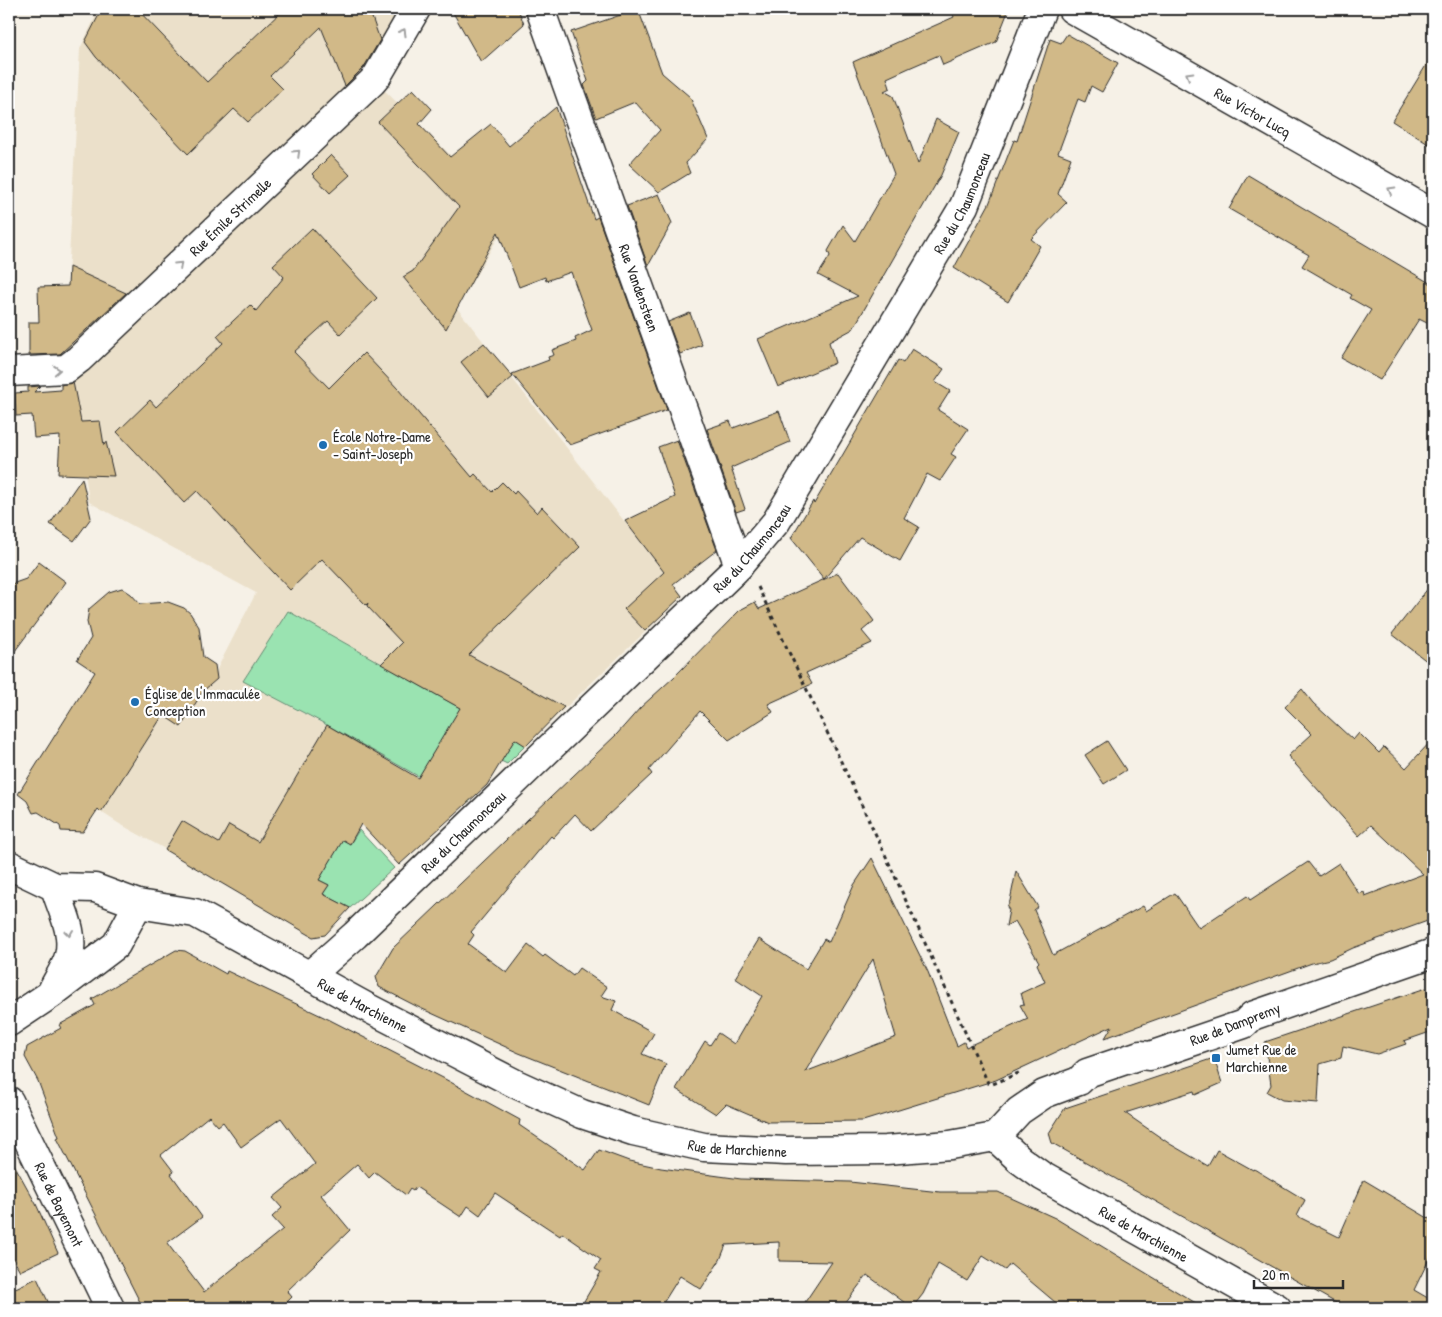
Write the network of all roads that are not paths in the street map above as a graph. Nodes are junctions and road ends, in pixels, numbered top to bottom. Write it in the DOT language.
graph roads {
  1 [pos="416,9"];
  2 [pos="540,9"];
  3 [pos="1042,9"];
  4 [pos="1072,9"];
  5 [pos="1433,214"];
  6 [pos="9,372"];
  7 [pos="739,566"];
  8 [pos="9,865"];
  9 [pos="55,887"];
  10 [pos="138,904"];
  11 [pos="1433,953"];
  12 [pos="309,976"];
  13 [pos="51,994"];
  14 [pos="9,1022"];
  15 [pos="9,1101"];
  16 [pos="995,1137"];
  17 [pos="110,1308"];
  18 [pos="1277,1308"];
  6 -- 1 [label="street, Rue Émile Strimelle, one-way"];
  2 -- 7 [label="street, Rue Vandensteen"];
  3 -- 7 [label="street, Rue du Chaumonceau"];
  5 -- 4 [label="street, Rue Victor Lucq, one-way"];
  7 -- 12 [label="street, Rue du Chaumonceau"];
  8 -- 9 [label="street"];
  9 -- 10 [label="street, Rue de Marchienne"];
  9 -- 13 [label="street, one-way"];
  10 -- 12 [label="street, Rue de Marchienne"];
  10 -- 13 [label="street"];
  11 -- 16 [label="street, Rue de Dampremy"];
  12 -- 16 [label="street, Rue de Marchienne"];
  13 -- 14 [label="street"];
  15 -- 17 [label="street, Rue de Bayemont"];
  16 -- 18 [label="street, Rue de Marchienne"];
}
